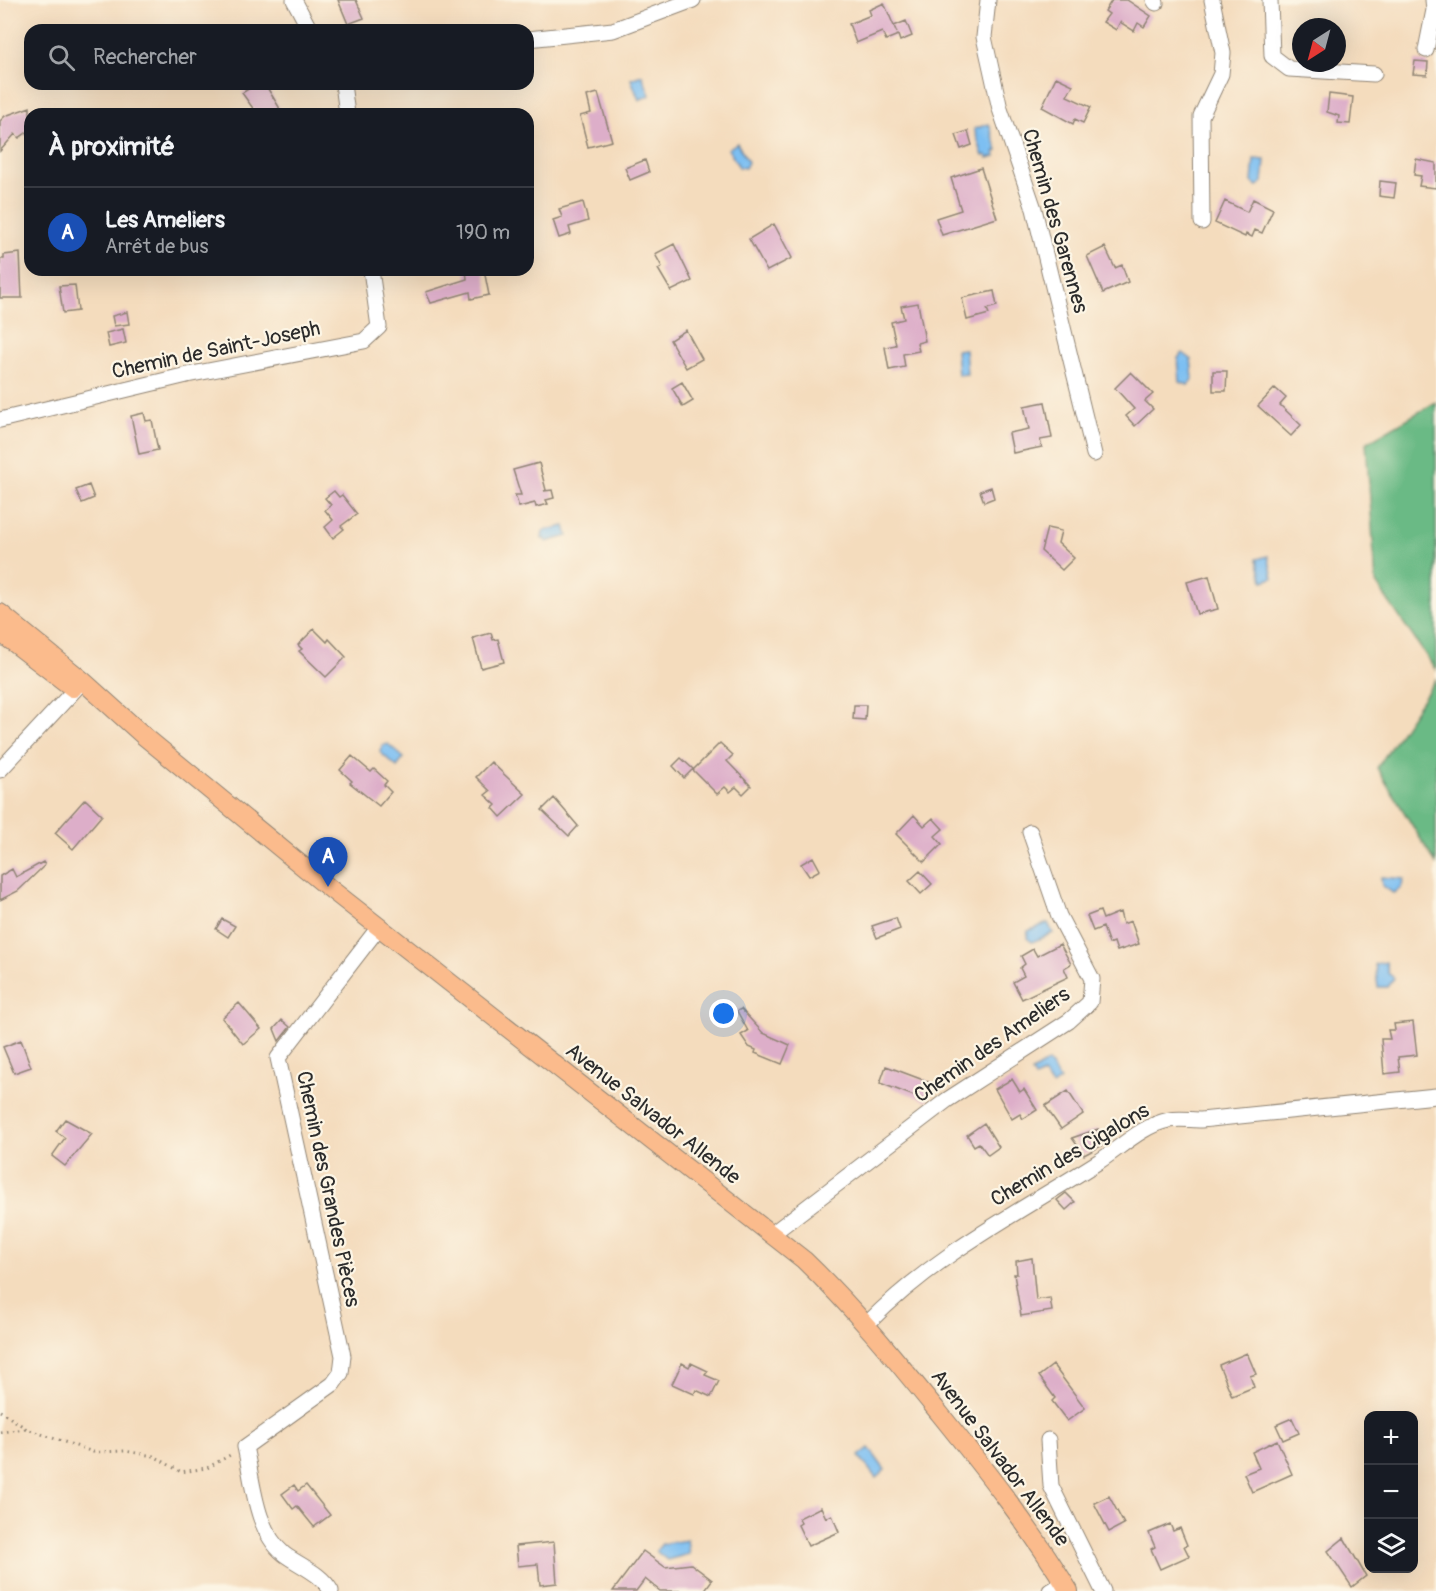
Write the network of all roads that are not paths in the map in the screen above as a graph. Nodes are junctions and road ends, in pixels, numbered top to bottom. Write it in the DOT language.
graph roads {
  1 [pos="294,0"];
  2 [pos="693,0"];
  3 [pos="988,0"];
  4 [pos="1212,0"];
  5 [pos="1270,0"];
  6 [pos="1433,0"];
  7 [pos="307,24"];
  8 [pos="534,38"];
  9 [pos="1426,50"];
  10 [pos="1374,74"];
  11 [pos="344,90"];
  12 [pos="346,108"];
  13 [pos="1202,222"];
  14 [pos="372,276"];
  15 [pos="0,420"];
  16 [pos="1094,454"];
  17 [pos="0,613"];
  18 [pos="0,632"];
  19 [pos="79,685"];
  20 [pos="0,770"];
  21 [pos="1030,832"];
  22 [pos="379,927"];
  23 [pos="1436,1096"];
  24 [pos="772,1234"];
  25 [pos="867,1324"];
  26 [pos="1048,1440"];
  27 [pos="1061,1588"];
  28 [pos="331,1591"];
  29 [pos="1102,1591"];
  1 -- 7 [label="street"];
  2 -- 8 [label="street"];
  3 -- 16 [label="street, Chemin des Garennes"];
  4 -- 13 [label="street"];
  5 -- 10 [label="street"];
  6 -- 9 [label="street"];
  11 -- 12 [label="street"];
  14 -- 15 [label="street, Chemin de Saint-Joseph"];
  17 -- 19 [label="main road, Avenue Salvador Allende"];
  18 -- 19 [label="main road, Avenue Salvador Allende"];
  19 -- 20 [label="street"];
  19 -- 22 [label="main road, Avenue Salvador Allende"];
  21 -- 24 [label="street, Chemin des Ameliers"];
  22 -- 24 [label="main road, Avenue Salvador Allende"];
  22 -- 28 [label="street, Chemin des Grandes Pièces"];
  23 -- 25 [label="street, Chemin des Cigalons"];
  24 -- 25 [label="main road, Avenue Salvador Allende"];
  25 -- 27 [label="main road, Avenue Salvador Allende"];
  26 -- 29 [label="street"];
}
